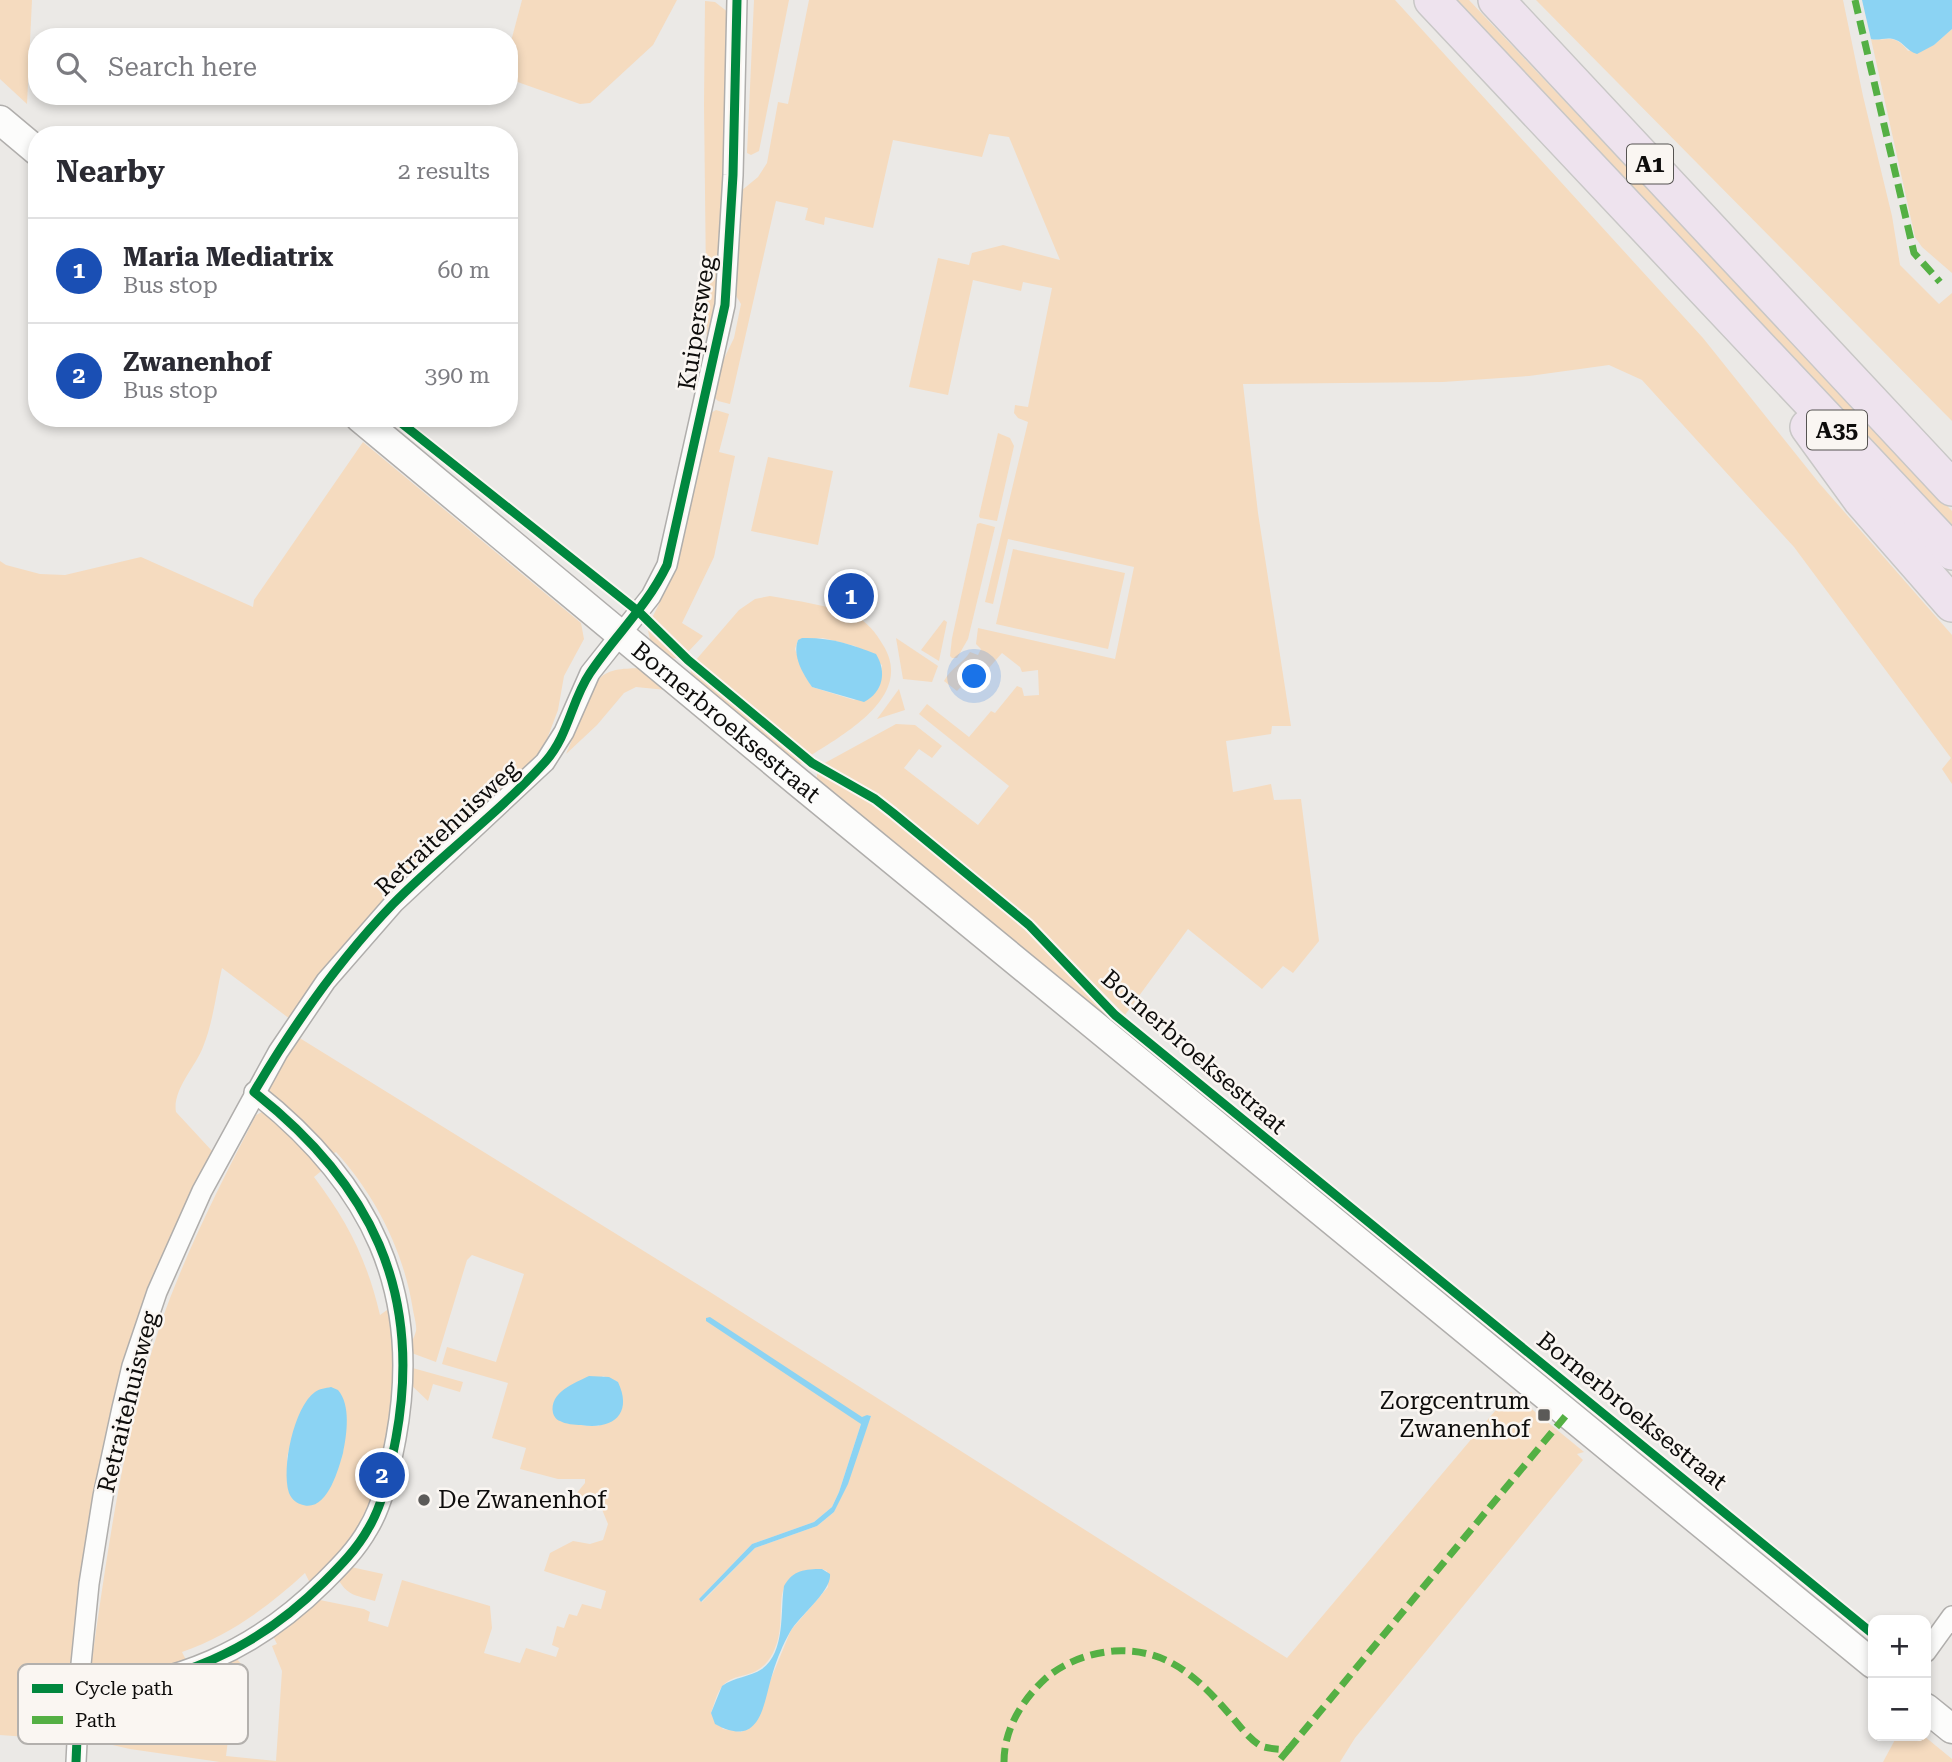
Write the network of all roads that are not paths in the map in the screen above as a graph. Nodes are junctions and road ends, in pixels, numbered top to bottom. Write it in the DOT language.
graph roads {
  1 [pos="737,0"];
  2 [pos="1432,0"];
  3 [pos="1496,0"];
  4 [pos="0,120"];
  5 [pos="28,143"];
  6 [pos="1722,309"];
  7 [pos="1803,327"];
  8 [pos="371,427"];
  9 [pos="1952,453"];
  10 [pos="1952,488"];
  11 [pos="1952,552"];
  12 [pos="1952,604"];
  13 [pos="621,635"];
  14 [pos="254,1092"];
  15 [pos="1952,1616"];
  16 [pos="1931,1645"];
  17 [pos="1868,1660"];
  18 [pos="81,1664"];
  19 [pos="203,1664"];
  20 [pos="1931,1712"];
  21 [pos="1952,1730"];
  22 [pos="77,1744"];
  23 [pos="76,1762"];
  1 -- 13 [label="street, Kuipersweg"];
  2 -- 6 [label="highway, A1"];
  3 -- 7 [label="highway, A1"];
  4 -- 5 [label="main road"];
  6 -- 11 [label="highway, A35"];
  6 -- 12 [label="highway, A1"];
  7 -- 9 [label="highway, A1"];
  7 -- 10 [label="highway, A35"];
  8 -- 13 [label="main road, Bornerbroeksestraat"];
  13 -- 14 [label="street, Retraitehuisweg"];
  13 -- 17 [label="main road, Bornerbroeksestraat"];
  14 -- 18 [label="street, Retraitehuisweg"];
  14 -- 19 [label="street"];
  15 -- 16 [label="street"];
  20 -- 21 [label="main road"];
  22 -- 23 [label="street, Retraitehuisweg"];
}
